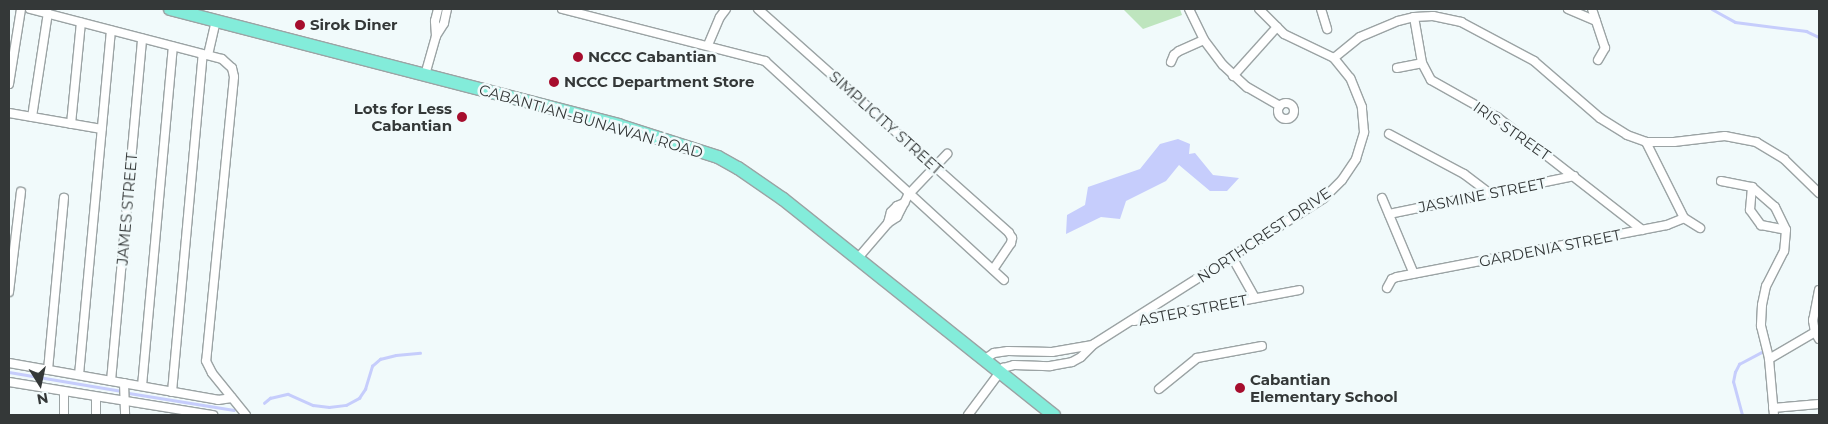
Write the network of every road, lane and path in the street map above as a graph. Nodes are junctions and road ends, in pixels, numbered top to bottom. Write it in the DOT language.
graph roads {
  1 [pos="21,9"];
  2 [pos="30,9"];
  3 [pos="170,9"];
  4 [pos="438,9"];
  5 [pos="447,9"];
  6 [pos="565,9"];
  7 [pos="726,9"];
  8 [pos="758,9"];
  9 [pos="1190,9"];
  10 [pos="1259,9"];
  11 [pos="1321,9"];
  12 [pos="1568,9"];
  13 [pos="1592,9"];
  14 [pos="48,14"];
  15 [pos="1414,17"];
  16 [pos="216,20"];
  17 [pos="1596,21"];
  18 [pos="80,22"];
  19 [pos="1277,27"];
  20 [pos="1327,29"];
  21 [pos="111,30"];
  22 [pos="436,36"];
  23 [pos="142,38"];
  24 [pos="1204,40"];
  25 [pos="708,45"];
  26 [pos="173,46"];
  27 [pos="206,54"];
  28 [pos="1334,58"];
  29 [pos="1598,60"];
  30 [pos="1171,62"];
  31 [pos="1422,63"];
  32 [pos="1397,68"];
  33 [pos="425,75"];
  34 [pos="1233,76"];
  35 [pos="9,84"];
  36 [pos="1280,106"];
  37 [pos="9,114"];
  38 [pos="32,118"];
  39 [pos="71,124"];
  40 [pos="102,130"];
  41 [pos="1389,134"];
  42 [pos="1646,142"];
  43 [pos="947,154"];
  44 [pos="935,167"];
  45 [pos="1574,176"];
  46 [pos="1720,181"];
  47 [pos="1752,187"];
  48 [pos="21,192"];
  49 [pos="1489,193"];
  50 [pos="1819,193"];
  51 [pos="908,195"];
  52 [pos="64,198"];
  53 [pos="1382,198"];
  54 [pos="1389,214"];
  55 [pos="1684,218"];
  56 [pos="1700,228"];
  57 [pos="1642,230"];
  58 [pos="1786,230"];
  59 [pos="1232,257"];
  60 [pos="858,258"];
  61 [pos="993,270"];
  62 [pos="1414,274"];
  63 [pos="1004,280"];
  64 [pos="1387,288"];
  65 [pos="1299,290"];
  66 [pos="1819,290"];
  67 [pos="9,292"];
  68 [pos="1255,298"];
  69 [pos="1130,322"];
  70 [pos="1817,336"];
  71 [pos="1094,344"];
  72 [pos="1262,346"];
  73 [pos="1033,351"];
  74 [pos="984,359"];
  75 [pos="1769,359"];
  76 [pos="9,363"];
  77 [pos="1032,366"];
  78 [pos="48,370"];
  79 [pos="999,371"];
  80 [pos="78,375"];
  81 [pos="111,381"];
  82 [pos="9,382"];
  83 [pos="124,383"];
  84 [pos="142,386"];
  85 [pos="1159,388"];
  86 [pos="64,392"];
  87 [pos="172,392"];
  88 [pos="96,397"];
  89 [pos="232,398"];
  90 [pos="124,401"];
  91 [pos="1819,404"];
  92 [pos="157,406"];
  93 [pos="1774,411"];
  94 [pos="188,413"];
  95 [pos="64,415"];
  96 [pos="96,415"];
  97 [pos="124,415"];
  98 [pos="158,415"];
  99 [pos="214,415"];
  100 [pos="246,415"];
  101 [pos="968,415"];
  102 [pos="1054,415"];
  1 -- 35 [label="street"];
  2 -- 14 [label="street"];
  3 -- 16 [label="main road, CABANTIAN-BUNAWAN ROAD"];
  4 -- 22 [label="street"];
  5 -- 22 [label="street"];
  6 -- 25 [label="street"];
  7 -- 25 [label="street"];
  8 -- 44 [label="street, SIMPLICITY STREET"];
  9 -- 24 [label="street"];
  10 -- 19 [label="street, NORTHCREST DRIVE"];
  11 -- 20 [label="street"];
  12 -- 17 [label="street"];
  13 -- 17 [label="street"];
  14 -- 18 [label="street"];
  14 -- 38 [label="street"];
  15 -- 28 [label="street"];
  15 -- 31 [label="street, IRIS STREET"];
  15 -- 42 [label="street"];
  16 -- 27 [label="street"];
  16 -- 33 [label="main road, CABANTIAN-BUNAWAN ROAD"];
  17 -- 29 [label="street"];
  18 -- 21 [label="street"];
  18 -- 39 [label="street"];
  19 -- 28 [label="street, NORTHCREST DRIVE"];
  19 -- 34 [label="street"];
  21 -- 23 [label="street"];
  21 -- 40 [label="street"];
  22 -- 33 [label="street"];
  23 -- 26 [label="street"];
  23 -- 81 [label="street, JAMES STREET"];
  24 -- 30 [label="street"];
  24 -- 34 [label="street"];
  25 -- 51 [label="street"];
  26 -- 27 [label="street"];
  26 -- 84 [label="street"];
  27 -- 87 [label="street"];
  27 -- 89 [label="street"];
  28 -- 59 [label="street, NORTHCREST DRIVE"];
  31 -- 32 [label="street"];
  31 -- 45 [label="street, IRIS STREET"];
  33 -- 60 [label="main road, CABANTIAN-BUNAWAN ROAD"];
  34 -- 36 [label="street"];
  37 -- 38 [label="street"];
  38 -- 39 [label="street"];
  39 -- 40 [label="street"];
  40 -- 80 [label="street"];
  41 -- 49 [label="street"];
  42 -- 50 [label="street"];
  42 -- 55 [label="street"];
  43 -- 44 [label="street"];
  44 -- 51 [label="street"];
  44 -- 61 [label="street, SIMPLICITY STREET"];
  45 -- 49 [label="street, JASMINE STREET"];
  45 -- 57 [label="street, IRIS STREET"];
  46 -- 47 [label="street"];
  47 -- 58 [label="street"];
  47 -- 58 [label="street"];
  48 -- 67 [label="street"];
  49 -- 54 [label="street, JASMINE STREET"];
  51 -- 60 [label="street"];
  51 -- 61 [label="street"];
  52 -- 78 [label="street"];
  53 -- 54 [label="street"];
  54 -- 62 [label="street"];
  55 -- 56 [label="street"];
  55 -- 57 [label="street, GARDENIA STREET"];
  57 -- 62 [label="street, GARDENIA STREET"];
  58 -- 75 [label="street"];
  59 -- 68 [label="street, ASTER STREET"];
  59 -- 69 [label="street, NORTHCREST DRIVE"];
  60 -- 74 [label="main road, CABANTIAN-BUNAWAN ROAD"];
  61 -- 63 [label="street"];
  62 -- 64 [label="street, GARDENIA STREET"];
  65 -- 68 [label="street, ASTER STREET"];
  66 -- 70 [label="street"];
  68 -- 69 [label="street, ASTER STREET"];
  69 -- 71 [label="street, NORTHCREST DRIVE"];
  70 -- 75 [label="street"];
  71 -- 73 [label="street, NORTHCREST DRIVE"];
  71 -- 77 [label="street, NORTHCREST DRIVE"];
  72 -- 85 [label="street"];
  73 -- 74 [label="street, NORTHCREST DRIVE"];
  73 -- 77 [label="street"];
  74 -- 79 [label="main road, CABANTIAN-BUNAWAN ROAD"];
  75 -- 93 [label="street"];
  76 -- 78 [label="street"];
  77 -- 79 [label="street, NORTHCREST DRIVE"];
  78 -- 80 [label="street"];
  79 -- 101 [label="street"];
  79 -- 102 [label="main road, CABANTIAN-BUNAWAN ROAD"];
  80 -- 81 [label="street"];
  81 -- 83 [label="street"];
  82 -- 86 [label="street"];
  83 -- 84 [label="street"];
  83 -- 90 [label="street"];
  84 -- 87 [label="street"];
  86 -- 88 [label="street"];
  86 -- 95 [label="street"];
  87 -- 89 [label="street"];
  88 -- 90 [label="street"];
  88 -- 96 [label="street"];
  89 -- 100 [label="street"];
  90 -- 92 [label="street"];
  90 -- 97 [label="street"];
  91 -- 93 [label="street"];
  92 -- 94 [label="street"];
  92 -- 98 [label="street"];
  94 -- 99 [label="street"];
}
